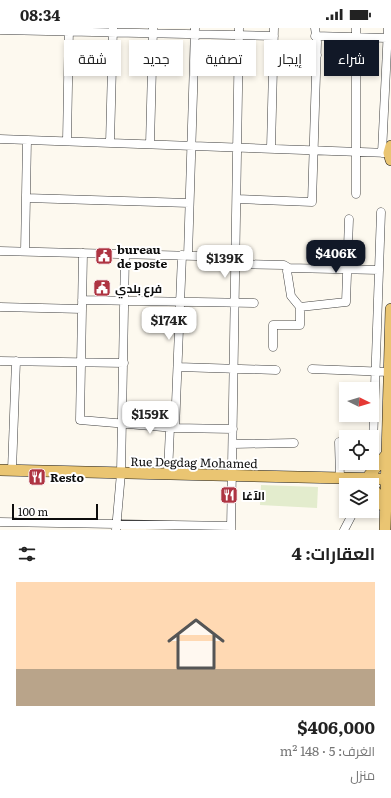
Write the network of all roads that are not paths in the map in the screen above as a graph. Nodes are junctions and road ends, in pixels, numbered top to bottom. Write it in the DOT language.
graph roads {
  1 [pos="356,28"];
  2 [pos="388,28"];
  3 [pos="42,29"];
  4 [pos="0,30"];
  5 [pos="69,30"];
  6 [pos="113,30"];
  7 [pos="152,30"];
  8 [pos="195,31"];
  9 [pos="239,31"];
  10 [pos="274,32"];
  11 [pos="315,32"];
  12 [pos="356,38"];
  13 [pos="387,38"];
  14 [pos="317,55"];
  15 [pos="273,76"];
  16 [pos="0,139"];
  17 [pos="27,140"];
  18 [pos="67,141"];
  19 [pos="110,143"];
  20 [pos="150,144"];
  21 [pos="190,145"];
  22 [pos="237,146"];
  23 [pos="271,148"];
  24 [pos="313,150"];
  25 [pos="354,151"];
  26 [pos="388,153"];
  27 [pos="356,194"];
  28 [pos="26,198"];
  29 [pos="237,199"];
  30 [pos="189,203"];
  31 [pos="381,212"];
  32 [pos="349,219"];
  33 [pos="0,251"];
  34 [pos="25,251"];
  35 [pos="83,253"];
  36 [pos="125,254"];
  37 [pos="185,256"];
  38 [pos="236,260"];
  39 [pos="289,268"];
  40 [pos="346,269"];
  41 [pos="379,270"];
  42 [pos="82,300"];
  43 [pos="124,301"];
  44 [pos="180,302"];
  45 [pos="235,303"];
  46 [pos="254,303"];
  47 [pos="300,306"];
  48 [pos="0,308"];
  49 [pos="82,309"];
  50 [pos="391,309"];
  51 [pos="273,347"];
  52 [pos="0,361"];
  53 [pos="16,361"];
  54 [pos="81,362"];
  55 [pos="124,364"];
  56 [pos="178,367"];
  57 [pos="234,369"];
  58 [pos="312,369"];
  59 [pos="276,370"];
  60 [pos="376,372"];
  61 [pos="389,372"];
  62 [pos="122,423"];
  63 [pos="173,427"];
  64 [pos="233,429"];
  65 [pos="338,442"];
  66 [pos="294,443"];
  67 [pos="233,444"];
  68 [pos="387,454"];
  69 [pos="0,470"];
  70 [pos="12,470"];
  71 [pos="121,473"];
  72 [pos="168,474"];
  73 [pos="232,476"];
  74 [pos="340,478"];
  75 [pos="369,478"];
  76 [pos="371,478"];
  77 [pos="387,479"];
  78 [pos="379,480"];
  79 [pos="379,497"];
  80 [pos="388,511"];
  81 [pos="350,518"];
  82 [pos="0,522"];
  83 [pos="116,527"];
  84 [pos="231,528"];
  85 [pos="344,530"];
  86 [pos="385,530"];
  1 -- 12 [label="street"];
  2 -- 13 [label="street"];
  3 -- 4 [label="street"];
  3 -- 5 [label="street"];
  5 -- 6 [label="street"];
  5 -- 18 [label="street"];
  6 -- 7 [label="street"];
  6 -- 19 [label="street"];
  7 -- 8 [label="street"];
  7 -- 20 [label="street"];
  8 -- 9 [label="street"];
  8 -- 21 [label="street"];
  9 -- 10 [label="street"];
  9 -- 22 [label="street"];
  11 -- 12 [label="street"];
  11 -- 14 [label="street"];
  12 -- 13 [label="street"];
  12 -- 25 [label="street"];
  13 -- 26 [label="street"];
  14 -- 24 [label="street"];
  15 -- 23 [label="street"];
  16 -- 17 [label="street"];
  17 -- 18 [label="street"];
  17 -- 28 [label="street"];
  18 -- 19 [label="street"];
  19 -- 20 [label="street"];
  20 -- 21 [label="street"];
  21 -- 22 [label="street"];
  21 -- 30 [label="street"];
  22 -- 23 [label="street"];
  22 -- 29 [label="street"];
  23 -- 24 [label="street"];
  24 -- 25 [label="street"];
  24 -- 29 [label="street"];
  25 -- 26 [label="street"];
  25 -- 27 [label="street"];
  28 -- 30 [label="street"];
  28 -- 34 [label="street"];
  29 -- 38 [label="street"];
  30 -- 37 [label="street"];
  31 -- 41 [label="street"];
  32 -- 40 [label="street"];
  33 -- 34 [label="street"];
  34 -- 35 [label="street"];
  35 -- 36 [label="street"];
  35 -- 42 [label="street"];
  36 -- 37 [label="street"];
  36 -- 43 [label="street"];
  37 -- 38 [label="street"];
  37 -- 44 [label="street"];
  38 -- 39 [label="street"];
  38 -- 45 [label="street"];
  39 -- 40 [label="street"];
  39 -- 47 [label="street"];
  40 -- 41 [label="street"];
  40 -- 47 [label="street"];
  41 -- 60 [label="street"];
  42 -- 43 [label="street"];
  42 -- 49 [label="street"];
  43 -- 44 [label="street"];
  43 -- 55 [label="street"];
  44 -- 45 [label="street"];
  44 -- 56 [label="street"];
  45 -- 46 [label="street"];
  45 -- 57 [label="street"];
  47 -- 51 [label="street"];
  48 -- 49 [label="street"];
  49 -- 54 [label="street"];
  50 -- 61 [label="main road"];
  52 -- 53 [label="street"];
  53 -- 54 [label="street"];
  53 -- 70 [label="street"];
  54 -- 55 [label="street"];
  54 -- 62 [label="street"];
  55 -- 62 [label="street"];
  56 -- 57 [label="street"];
  56 -- 63 [label="street"];
  57 -- 59 [label="street"];
  57 -- 64 [label="street"];
  58 -- 60 [label="street"];
  60 -- 61 [label="street"];
  60 -- 75 [label="street"];
  61 -- 68 [label="main road"];
  62 -- 63 [label="street"];
  62 -- 71 [label="street"];
  63 -- 64 [label="street"];
  63 -- 72 [label="street"];
  64 -- 67 [label="street"];
  65 -- 74 [label="street"];
  66 -- 67 [label="street"];
  67 -- 73 [label="street"];
  68 -- 76 [label="main road"];
  68 -- 77 [label="main road"];
  69 -- 70 [label="main road, Rue Degdag Mohamed"];
  70 -- 71 [label="main road, Rue Degdag Mohamed"];
  71 -- 72 [label="main road, Rue Degdag Mohamed"];
  71 -- 83 [label="street"];
  72 -- 73 [label="main road, Rue Degdag Mohamed"];
  73 -- 74 [label="main road, Rue Degdag Mohamed"];
  73 -- 84 [label="street"];
  77 -- 78 [label="main road, Rue Degdag Mohamed"];
  77 -- 80 [label="main road"];
  79 -- 80 [label="main road"];
  80 -- 86 [label="main road"];
  81 -- 85 [label="street"];
  82 -- 83 [label="street"];
  83 -- 84 [label="street"];
}
